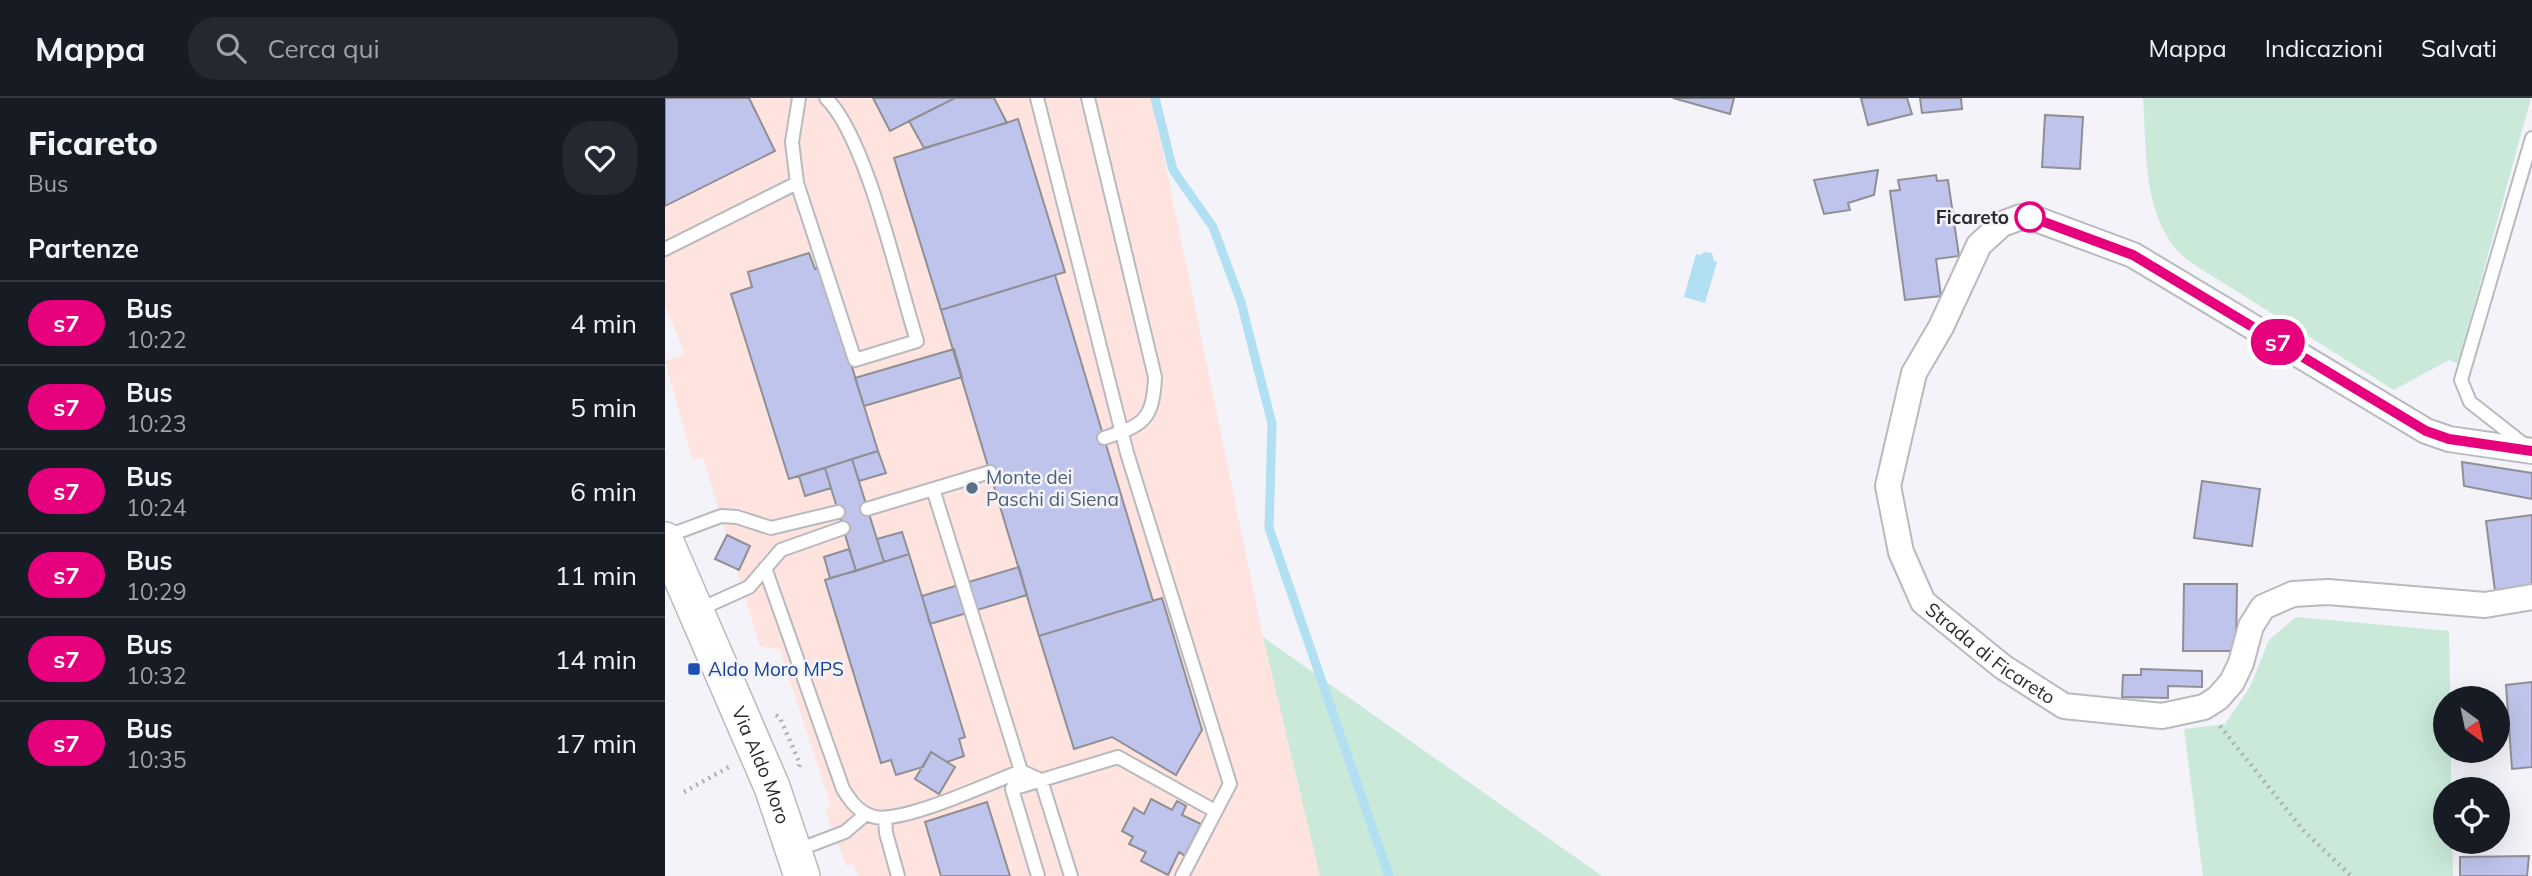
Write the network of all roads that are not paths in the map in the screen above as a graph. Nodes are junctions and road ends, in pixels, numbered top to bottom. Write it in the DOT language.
graph roads {
  1 [pos="799,98"];
  2 [pos="826,98"];
  3 [pos="1037,98"];
  4 [pos="1088,98"];
  5 [pos="2532,138"];
  6 [pos="797,183"];
  7 [pos="665,249"];
  8 [pos="1122,432"];
  9 [pos="1104,438"];
  10 [pos="2532,451"];
  11 [pos="990,472"];
  12 [pos="933,489"];
  13 [pos="867,509"];
  14 [pos="838,512"];
  15 [pos="843,528"];
  16 [pos="665,539"];
  17 [pos="765,568"];
  18 [pos="2532,597"];
  19 [pos="697,610"];
  20 [pos="1021,771"];
  21 [pos="1041,780"];
  22 [pos="1012,789"];
  23 [pos="1215,811"];
  24 [pos="866,814"];
  25 [pos="885,818"];
  26 [pos="798,864"];
  27 [pos="898,876"];
  28 [pos="1038,876"];
  29 [pos="1071,876"];
  30 [pos="1182,876"];
  1 -- 6 [label="lane"];
  2 -- 6 [label="lane"];
  3 -- 8 [label="lane"];
  4 -- 8 [label="lane"];
  5 -- 10 [label="lane"];
  6 -- 7 [label="lane"];
  8 -- 9 [label="lane"];
  8 -- 23 [label="lane"];
  10 -- 18 [label="street, Strada di Ficareto"];
  11 -- 12 [label="lane"];
  12 -- 13 [label="lane"];
  12 -- 20 [label="lane"];
  14 -- 16 [label="lane"];
  15 -- 17 [label="lane"];
  16 -- 19 [label="street, Via Aldo Moro"];
  17 -- 19 [label="lane"];
  17 -- 24 [label="lane"];
  19 -- 26 [label="street, Via Aldo Moro"];
  20 -- 21 [label="lane"];
  20 -- 22 [label="lane"];
  20 -- 25 [label="lane"];
  21 -- 22 [label="lane"];
  21 -- 23 [label="lane"];
  21 -- 29 [label="lane"];
  22 -- 28 [label="lane"];
  23 -- 30 [label="lane"];
  24 -- 25 [label="lane"];
  24 -- 26 [label="lane"];
  25 -- 27 [label="lane"];
}
